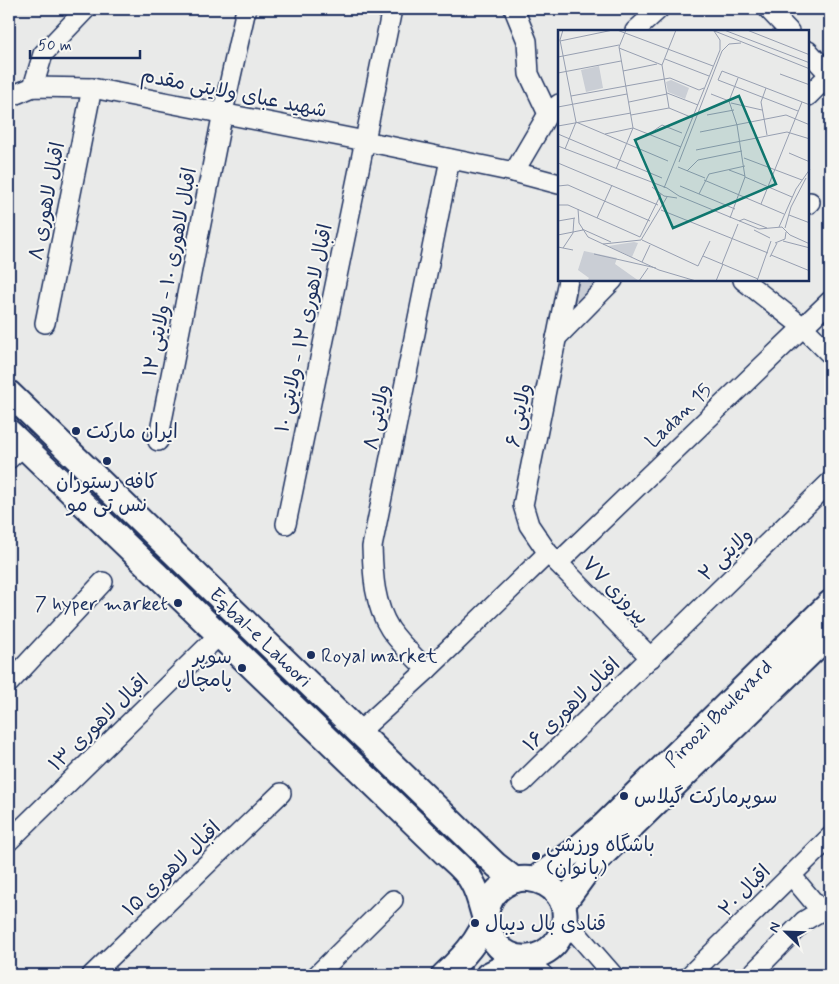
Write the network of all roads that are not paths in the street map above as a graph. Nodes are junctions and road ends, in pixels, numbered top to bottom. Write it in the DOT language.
graph roads {
  1 [pos="86,9"];
  2 [pos="246,9"];
  3 [pos="392,9"];
  4 [pos="514,9"];
  5 [pos="658,9"];
  6 [pos="768,9"];
  7 [pos="636,30"];
  8 [pos="788,30"];
  9 [pos="809,52"];
  10 [pos="830,74"];
  11 [pos="33,87"];
  12 [pos="92,88"];
  13 [pos="9,95"];
  14 [pos="809,95"];
  15 [pos="554,109"];
  16 [pos="223,112"];
  17 [pos="365,141"];
  18 [pos="450,159"];
  19 [pos="514,172"];
  20 [pos="558,184"];
  21 [pos="568,281"];
  22 [pos="612,281"];
  23 [pos="744,281"];
  24 [pos="830,301"];
  25 [pos="45,323"];
  26 [pos="803,327"];
  27 [pos="556,338"];
  28 [pos="830,354"];
  29 [pos="9,393"];
  30 [pos="158,440"];
  31 [pos="13,446"];
  32 [pos="830,482"];
  33 [pos="286,524"];
  34 [pos="158,539"];
  35 [pos="553,558"];
  36 [pos="139,559"];
  37 [pos="104,582"];
  38 [pos="830,603"];
  39 [pos="219,634"];
  40 [pos="830,634"];
  41 [pos="651,658"];
  42 [pos="427,670"];
  43 [pos="9,683"];
  44 [pos="359,732"];
  45 [pos="522,783"];
  46 [pos="281,793"];
  47 [pos="830,837"];
  48 [pos="9,841"];
  49 [pos="791,875"];
  50 [pos="525,879"];
  51 [pos="394,900"];
  52 [pos="564,912"];
  53 [pos="486,920"];
  54 [pos="522,958"];
  55 [pos="92,975"];
  56 [pos="317,975"];
  57 [pos="444,975"];
  58 [pos="488,975"];
  59 [pos="543,975"];
  60 [pos="613,975"];
  61 [pos="690,975"];
  62 [pos="751,975"];
  1 -- 11 [label="street"];
  2 -- 16 [label="street, اقبال لاهوری ۱۰ - ولایتی ۱۲"];
  3 -- 17 [label="street, اقبال لاهوری ۱۲ - ولایتی ۱۰"];
  4 -- 15 [label="street"];
  5 -- 7 [label="street"];
  6 -- 8 [label="street"];
  9 -- 10 [label="street"];
  10 -- 14 [label="street"];
  11 -- 12 [label="street, شهید عبای ولایتی مقدم"];
  11 -- 13 [label="street, شهید عبای ولایتی مقدم"];
  12 -- 16 [label="street, شهید عبای ولایتی مقدم"];
  12 -- 25 [label="street, اقبال لاهوری ۸"];
  15 -- 19 [label="street"];
  16 -- 17 [label="street, شهید عبای ولایتی مقدم"];
  16 -- 30 [label="street, اقبال لاهوری ۱۰ - ولایتی ۱۲"];
  17 -- 18 [label="street, شهید عبای ولایتی مقدم"];
  17 -- 33 [label="street, اقبال لاهوری ۱۲ - ولایتی ۱۰"];
  18 -- 19 [label="street, شهید عبای ولایتی مقدم"];
  18 -- 42 [label="street, ولایتی ۸"];
  19 -- 20 [label="street, شهید عبای ولایتی مقدم"];
  21 -- 27 [label="street, ولایتی ۶"];
  22 -- 27 [label="street"];
  23 -- 26 [label="street"];
  24 -- 26 [label="street, Ladan 15"];
  26 -- 28 [label="street"];
  26 -- 35 [label="street, Ladan 15"];
  27 -- 35 [label="street, ولایتی ۶"];
  29 -- 34 [label="main road, Eqbal-e Lahoori"];
  31 -- 36 [label="main road, Eqbal-e Lahoori"];
  32 -- 41 [label="street, ولایتی ۲"];
  34 -- 36 [label="main road"];
  34 -- 44 [label="main road, Eqbal-e Lahoori"];
  35 -- 41 [label="street, پیروزی ۷۷"];
  35 -- 42 [label="street, Ladan 15"];
  36 -- 39 [label="main road, Eqbal-e Lahoori"];
  37 -- 43 [label="street"];
  38 -- 50 [label="main road, Piroozi Boulevard"];
  39 -- 48 [label="street, اقبال لاهوری ۱۳"];
  39 -- 53 [label="main road, Eqbal-e Lahoori"];
  40 -- 52 [label="main road, Piroozi Boulevard"];
  41 -- 45 [label="street, اقبال لاهوری ۱۶"];
  42 -- 44 [label="street, Ladan 15"];
  44 -- 50 [label="main road, Eqbal-e Lahoori"];
  46 -- 55 [label="street, اقبال لاهوری ۱۵"];
  47 -- 49 [label="street, اقبال ۲۰"];
  49 -- 61 [label="street, اقبال ۲۰"];
  49 -- 62 [label="street"];
  50 -- 52 [label="main road"];
  50 -- 53 [label="main road"];
  51 -- 56 [label="street"];
  52 -- 54 [label="main road"];
  52 -- 60 [label="street"];
  53 -- 54 [label="main road"];
  53 -- 57 [label="main road"];
  54 -- 58 [label="main road"];
  54 -- 59 [label="street"];
}
